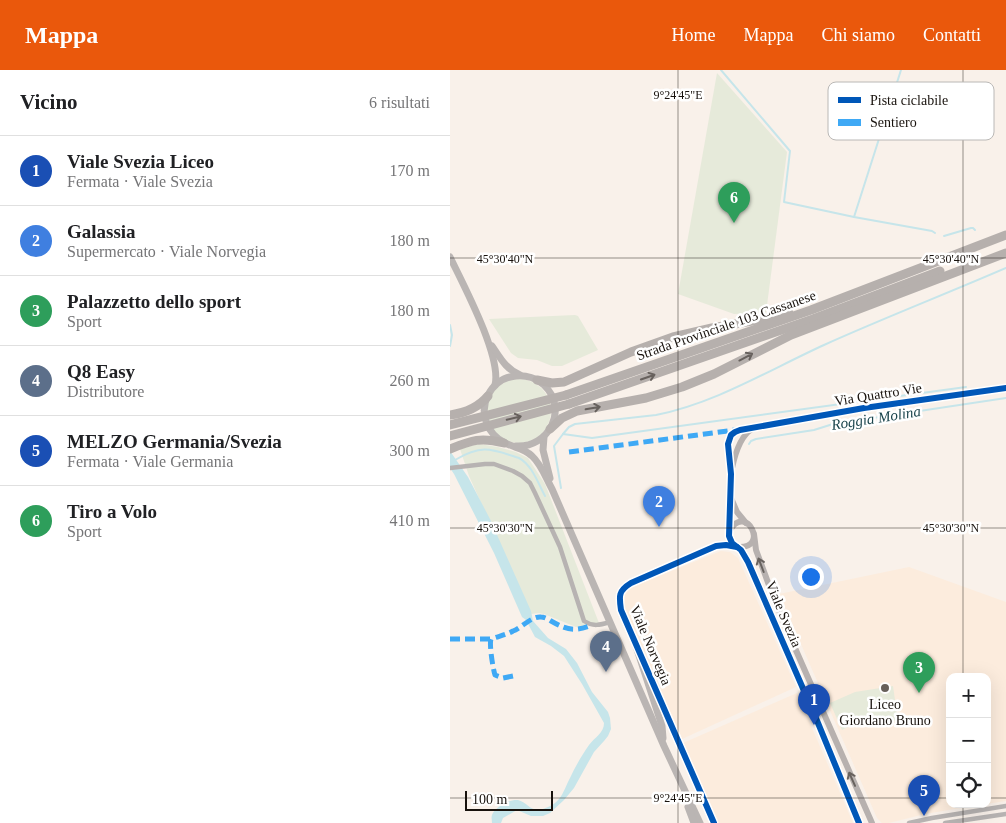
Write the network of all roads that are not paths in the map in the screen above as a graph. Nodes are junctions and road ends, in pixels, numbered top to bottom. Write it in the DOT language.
graph roads {
  1 [pos="1006,235"];
  2 [pos="1006,247"];
  3 [pos="1006,253"];
  4 [pos="450,257"];
  5 [pos="931,264"];
  6 [pos="488,339"];
  7 [pos="522,376"];
  8 [pos="538,380"];
  9 [pos="495,386"];
  10 [pos="1006,388"];
  11 [pos="488,396"];
  12 [pos="567,400"];
  13 [pos="450,415"];
  14 [pos="450,425"];
  15 [pos="754,428"];
  16 [pos="550,429"];
  17 [pos="450,436"];
  18 [pos="544,437"];
  19 [pos="504,443"];
  20 [pos="516,446"];
  21 [pos="452,448"];
  22 [pos="450,468"];
  23 [pos="731,474"];
  24 [pos="552,488"];
  25 [pos="730,494"];
  26 [pos="748,525"];
  27 [pos="729,534"];
  28 [pos="754,534"];
  29 [pos="737,547"];
  30 [pos="610,622"];
  31 [pos="633,637"];
  32 [pos="664,746"];
  33 [pos="1006,806"];
  34 [pos="1006,814"];
  35 [pos="694,823"];
  36 [pos="700,823"];
  37 [pos="714,823"];
  38 [pos="859,823"];
  39 [pos="872,823"];
  40 [pos="908,823"];
  41 [pos="945,823"];
  1 -- 5 [label="highway, Strada Provinciale 103 Cassanese"];
  12 -- 2 [label="highway, Strada Provinciale 103 Cassanese, one-way"];
  16 -- 3 [label="highway, one-way"];
  4 -- 6 [label="main road"];
  5 -- 8 [label="highway"];
  5 -- 12 [label="highway, Strada Provinciale 103 Cassanese"];
  6 -- 7 [label="main road"];
  6 -- 9 [label="main road"];
  7 -- 8 [label="main road"];
  7 -- 9 [label="main road"];
  8 -- 16 [label="main road"];
  9 -- 11 [label="main road"];
  10 -- 15 [label="street, Via Quattro Vie"];
  11 -- 13 [label="highway"];
  11 -- 19 [label="main road"];
  12 -- 14 [label="highway, Strada Provinciale 103 Cassanese, bridge"];
  17 -- 12 [label="highway, Strada Provinciale 103 Cassanese, one-way, bridge"];
  15 -- 23 [label="street, Viale Svezia"];
  15 -- 23 [label="street, Viale Svezia"];
  16 -- 18 [label="main road"];
  18 -- 20 [label="main road"];
  18 -- 24 [label="main road"];
  19 -- 20 [label="main road"];
  19 -- 21 [label="highway"];
  20 -- 24 [label="main road"];
  22 -- 30 [label="street"];
  23 -- 25 [label="street, Viale Svezia"];
  24 -- 30 [label="main road"];
  25 -- 26 [label="street, Viale Svezia"];
  25 -- 27 [label="street, Viale Svezia"];
  26 -- 27 [label="street"];
  26 -- 28 [label="street, Viale Svezia"];
  27 -- 29 [label="street, Viale Svezia"];
  28 -- 29 [label="street"];
  39 -- 28 [label="street, Viale Svezia, one-way"];
  29 -- 31 [label="street, Viale Norvegia"];
  29 -- 38 [label="street, Viale Svezia"];
  30 -- 32 [label="main road"];
  31 -- 32 [label="main road"];
  31 -- 37 [label="street, Viale Norvegia"];
  32 -- 35 [label="main road"];
  32 -- 36 [label="main road"];
  33 -- 40 [label="street"];
  34 -- 41 [label="street"];
}
